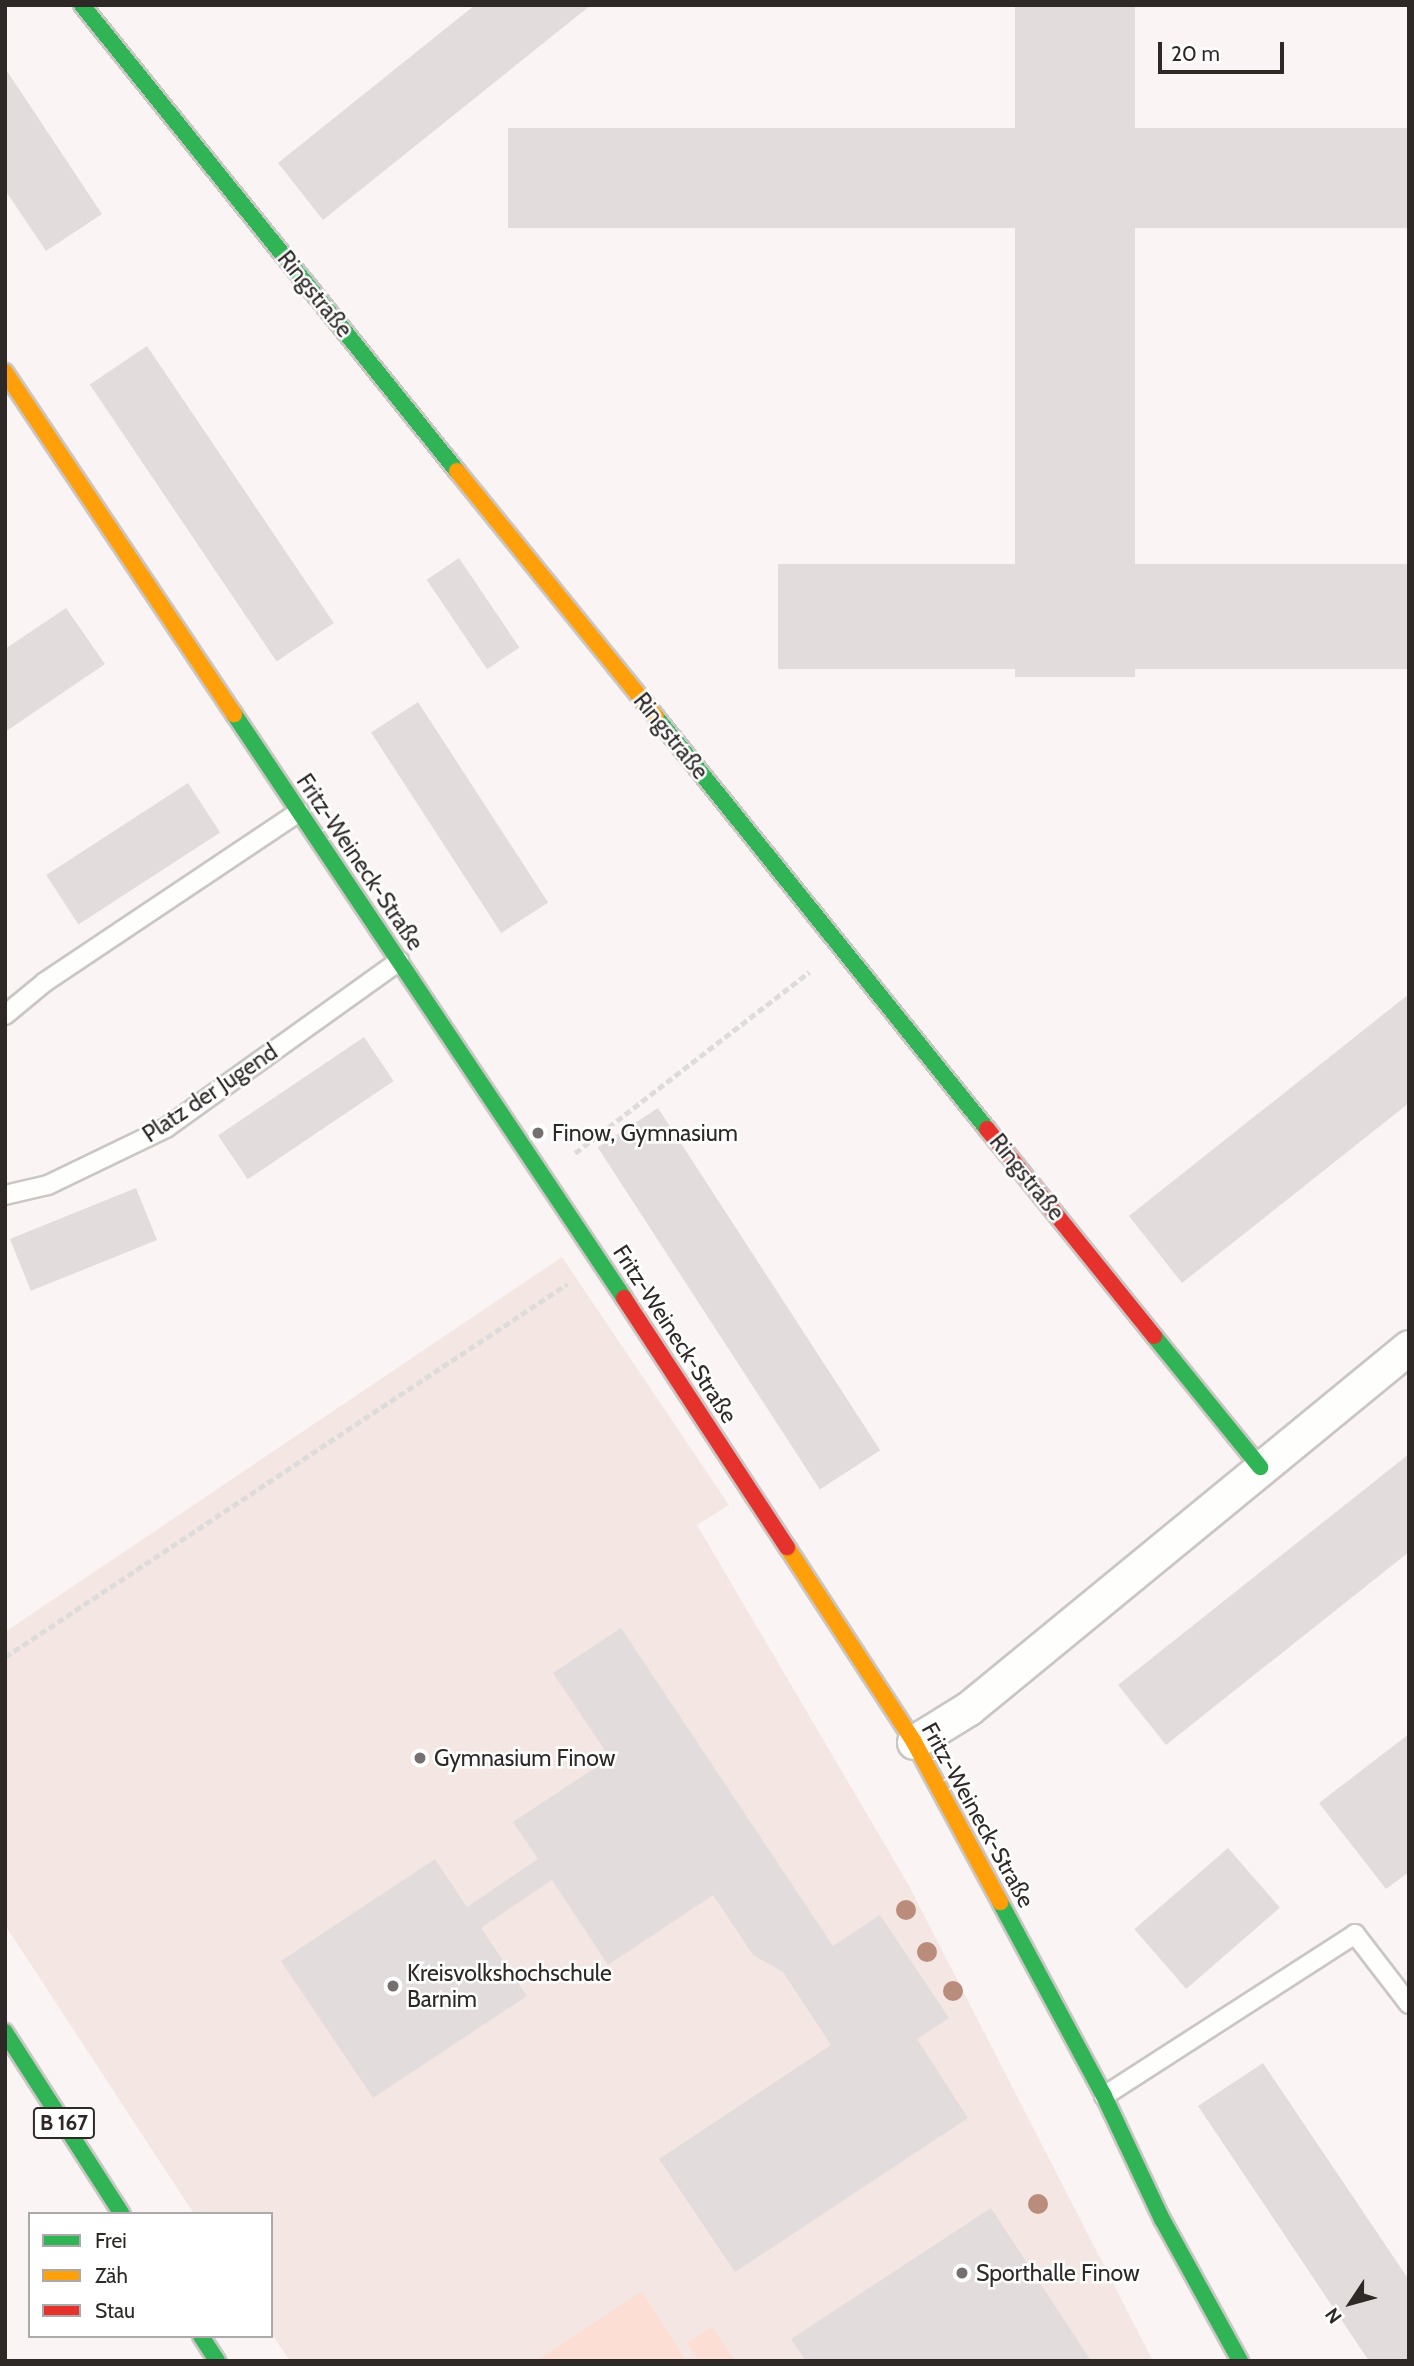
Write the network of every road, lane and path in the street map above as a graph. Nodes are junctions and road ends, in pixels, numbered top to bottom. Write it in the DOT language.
graph roads {
  1 [pos="82,5"];
  2 [pos="5,372"];
  3 [pos="299,812"];
  4 [pos="399,961"];
  5 [pos="820,964"];
  6 [pos="5,1015"];
  7 [pos="574,1154"];
  8 [pos="5,1195"];
  9 [pos="600,1262"];
  10 [pos="1409,1347"];
  11 [pos="1259,1466"];
  12 [pos="5,1657"];
  13 [pos="914,1742"];
  14 [pos="1409,2004"];
  15 [pos="5,2032"];
  16 [pos="1104,2096"];
  17 [pos="121,2212"];
  18 [pos="202,2338"];
  19 [pos="217,2361"];
  20 [pos="1240,2361"];
  1 -- 11 [label="street, Ringstraße"];
  2 -- 3 [label="street, Fritz-Weineck-Straße"];
  3 -- 4 [label="street, Fritz-Weineck-Straße"];
  3 -- 6 [label="lane"];
  4 -- 8 [label="lane, Platz der Jugend"];
  4 -- 9 [label="street, Fritz-Weineck-Straße"];
  5 -- 7 [label="path"];
  9 -- 12 [label="path"];
  9 -- 13 [label="street, Fritz-Weineck-Straße"];
  10 -- 11 [label="street"];
  11 -- 13 [label="street"];
  13 -- 16 [label="street, Fritz-Weineck-Straße"];
  14 -- 16 [label="lane"];
  15 -- 17 [label="street, B 167"];
  16 -- 20 [label="street, Fritz-Weineck-Straße"];
  18 -- 19 [label="street"];
}
